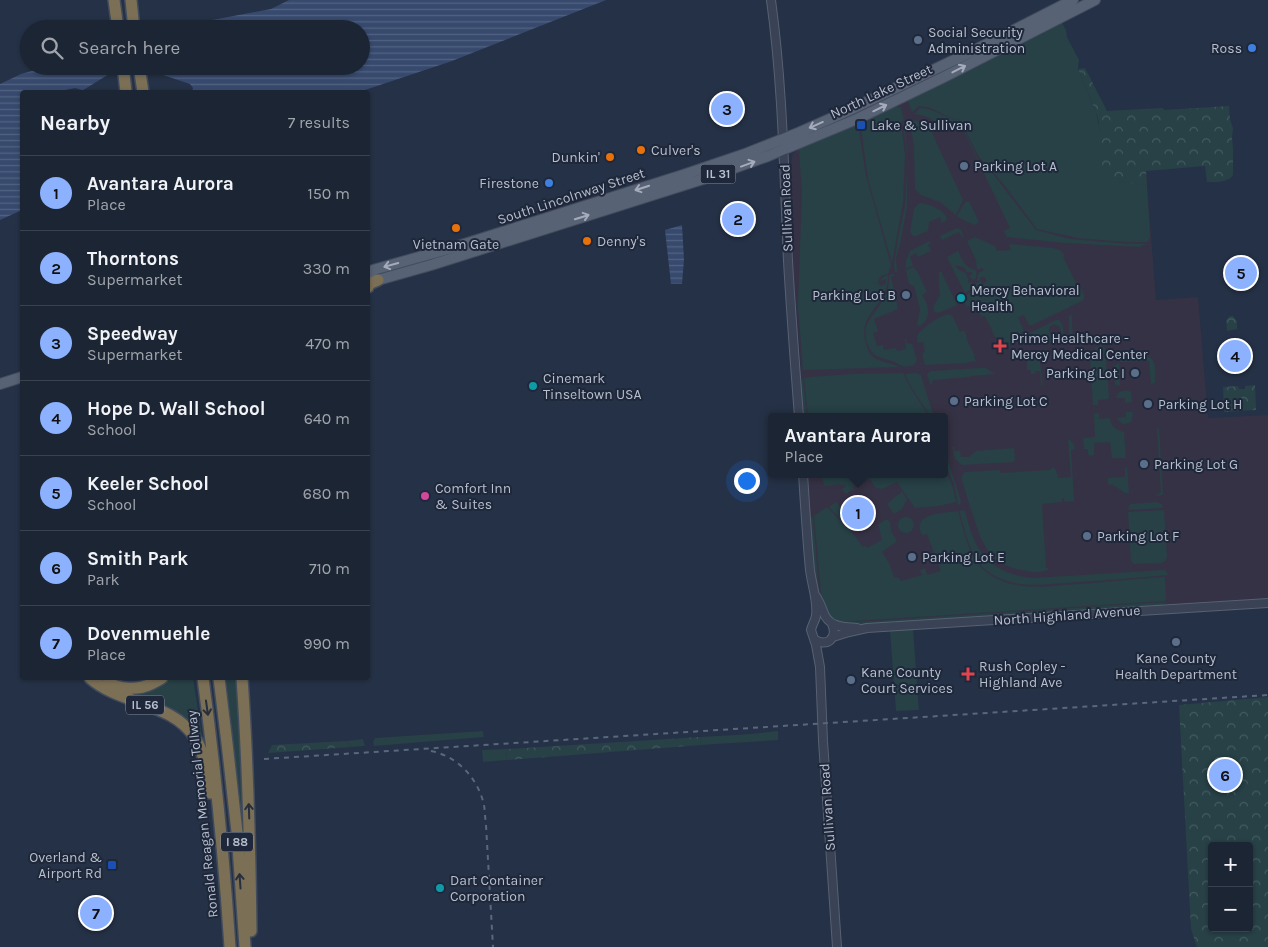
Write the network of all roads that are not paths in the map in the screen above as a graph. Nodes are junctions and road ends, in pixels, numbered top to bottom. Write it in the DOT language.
graph roads {
  1 [pos="114,0"];
  2 [pos="131,0"];
  3 [pos="771,0"];
  4 [pos="1073,0"];
  5 [pos="1095,0"];
  6 [pos="117,20"];
  7 [pos="133,20"];
  8 [pos="124,75"];
  9 [pos="140,75"];
  10 [pos="126,90"];
  11 [pos="143,90"];
  12 [pos="783,139"];
  13 [pos="784,150"];
  14 [pos="371,277"];
  15 [pos="20,378"];
  16 [pos="0,384"];
  17 [pos="799,413"];
  18 [pos="803,478"];
  19 [pos="816,596"];
  20 [pos="1268,602"];
  21 [pos="815,622"];
  22 [pos="830,622"];
  23 [pos="867,628"];
  24 [pos="814,639"];
  25 [pos="830,639"];
  26 [pos="820,666"];
  27 [pos="93,680"];
  28 [pos="104,680"];
  29 [pos="159,680"];
  30 [pos="203,680"];
  31 [pos="218,680"];
  32 [pos="242,680"];
  33 [pos="222,845"];
  34 [pos="230,947"];
  35 [pos="245,947"];
  36 [pos="251,947"];
  37 [pos="838,947"];
  1 -- 6 [label="highway"];
  2 -- 7 [label="highway"];
  3 -- 12 [label="street, Sullivan Road"];
  4 -- 12 [label="main road, North Lake Street, one-way"];
  13 -- 5 [label="main road, North Lake Street / IL 31, one-way"];
  8 -- 10 [label="highway"];
  9 -- 11 [label="highway"];
  12 -- 13 [label="street, Sullivan Road"];
  12 -- 14 [label="main road, South Lincolnway Street, one-way"];
  14 -- 13 [label="main road, South Lincolnway Street / IL 31, one-way"];
  13 -- 17 [label="street, Sullivan Road"];
  15 -- 16 [label="main road"];
  18 -- 19 [label="street, Sullivan Road"];
  19 -- 21 [label="street, Sullivan Road"];
  19 -- 22 [label="street, Sullivan Road"];
  20 -- 23 [label="street, North Highland Avenue"];
  21 -- 22 [label="street"];
  21 -- 24 [label="street, Sullivan Road"];
  22 -- 23 [label="street, North Highland Avenue"];
  22 -- 25 [label="street, Sullivan Road"];
  23 -- 25 [label="street, North Highland Avenue"];
  24 -- 25 [label="street"];
  24 -- 26 [label="street, Sullivan Road"];
  25 -- 26 [label="street, Sullivan Road"];
  26 -- 37 [label="street, Sullivan Road"];
  27 -- 33 [label="highway, IL 56"];
  28 -- 29 [label="highway"];
  30 -- 33 [label="highway, Ronald Reagan Memorial Tollway / I 88, one-way"];
  35 -- 31 [label="highway, I 88, one-way"];
  36 -- 32 [label="highway, one-way"];
  33 -- 34 [label="highway, Ronald Reagan Memorial Tollway / I 88"];
}
